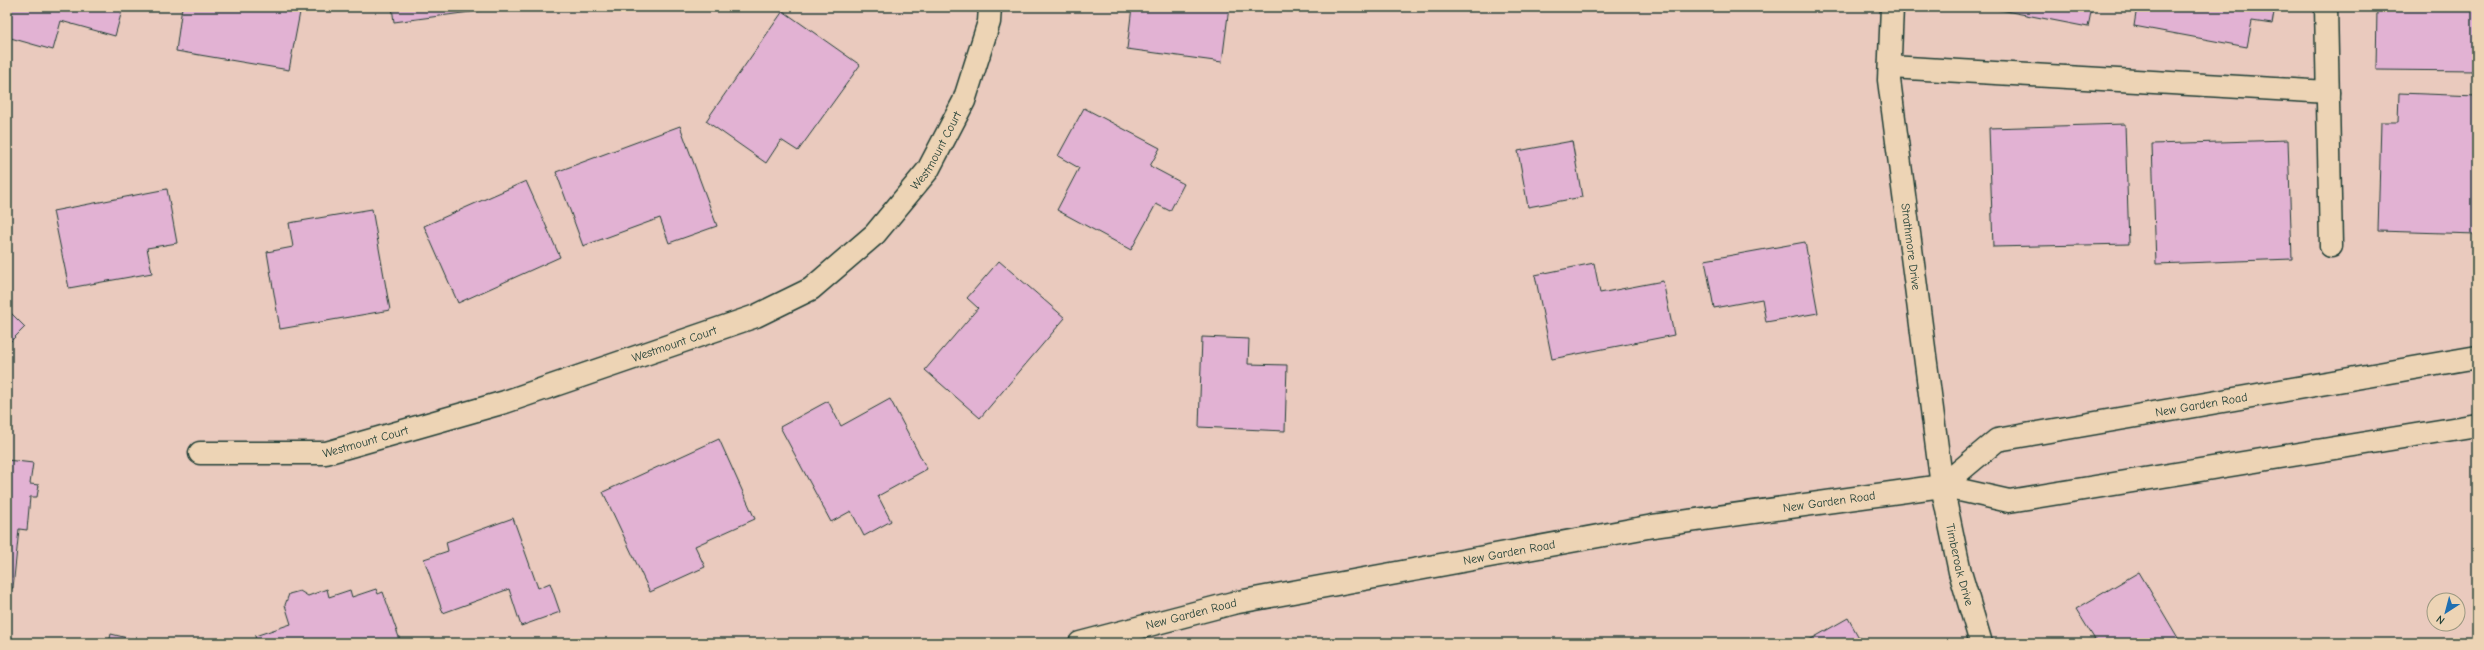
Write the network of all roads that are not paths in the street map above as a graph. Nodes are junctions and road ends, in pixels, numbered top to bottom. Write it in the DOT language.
graph roads {
  1 [pos="990,7"];
  2 [pos="1892,7"];
  3 [pos="2326,7"];
  4 [pos="1890,67"];
  5 [pos="2328,92"];
  6 [pos="2331,246"];
  7 [pos="2477,356"];
  8 [pos="2477,425"];
  9 [pos="200,453"];
  10 [pos="1942,486"];
  11 [pos="1080,643"];
  12 [pos="1981,643"];
  1 -- 9 [label="street, Westmount Court"];
  2 -- 4 [label="street, Strathmore Drive"];
  3 -- 5 [label="street"];
  4 -- 5 [label="street"];
  4 -- 10 [label="street, Strathmore Drive"];
  5 -- 6 [label="street"];
  7 -- 10 [label="street, New Garden Road"];
  8 -- 10 [label="street, New Garden Road"];
  10 -- 11 [label="street, New Garden Road"];
  10 -- 12 [label="street, Timberoak Drive"];
}
